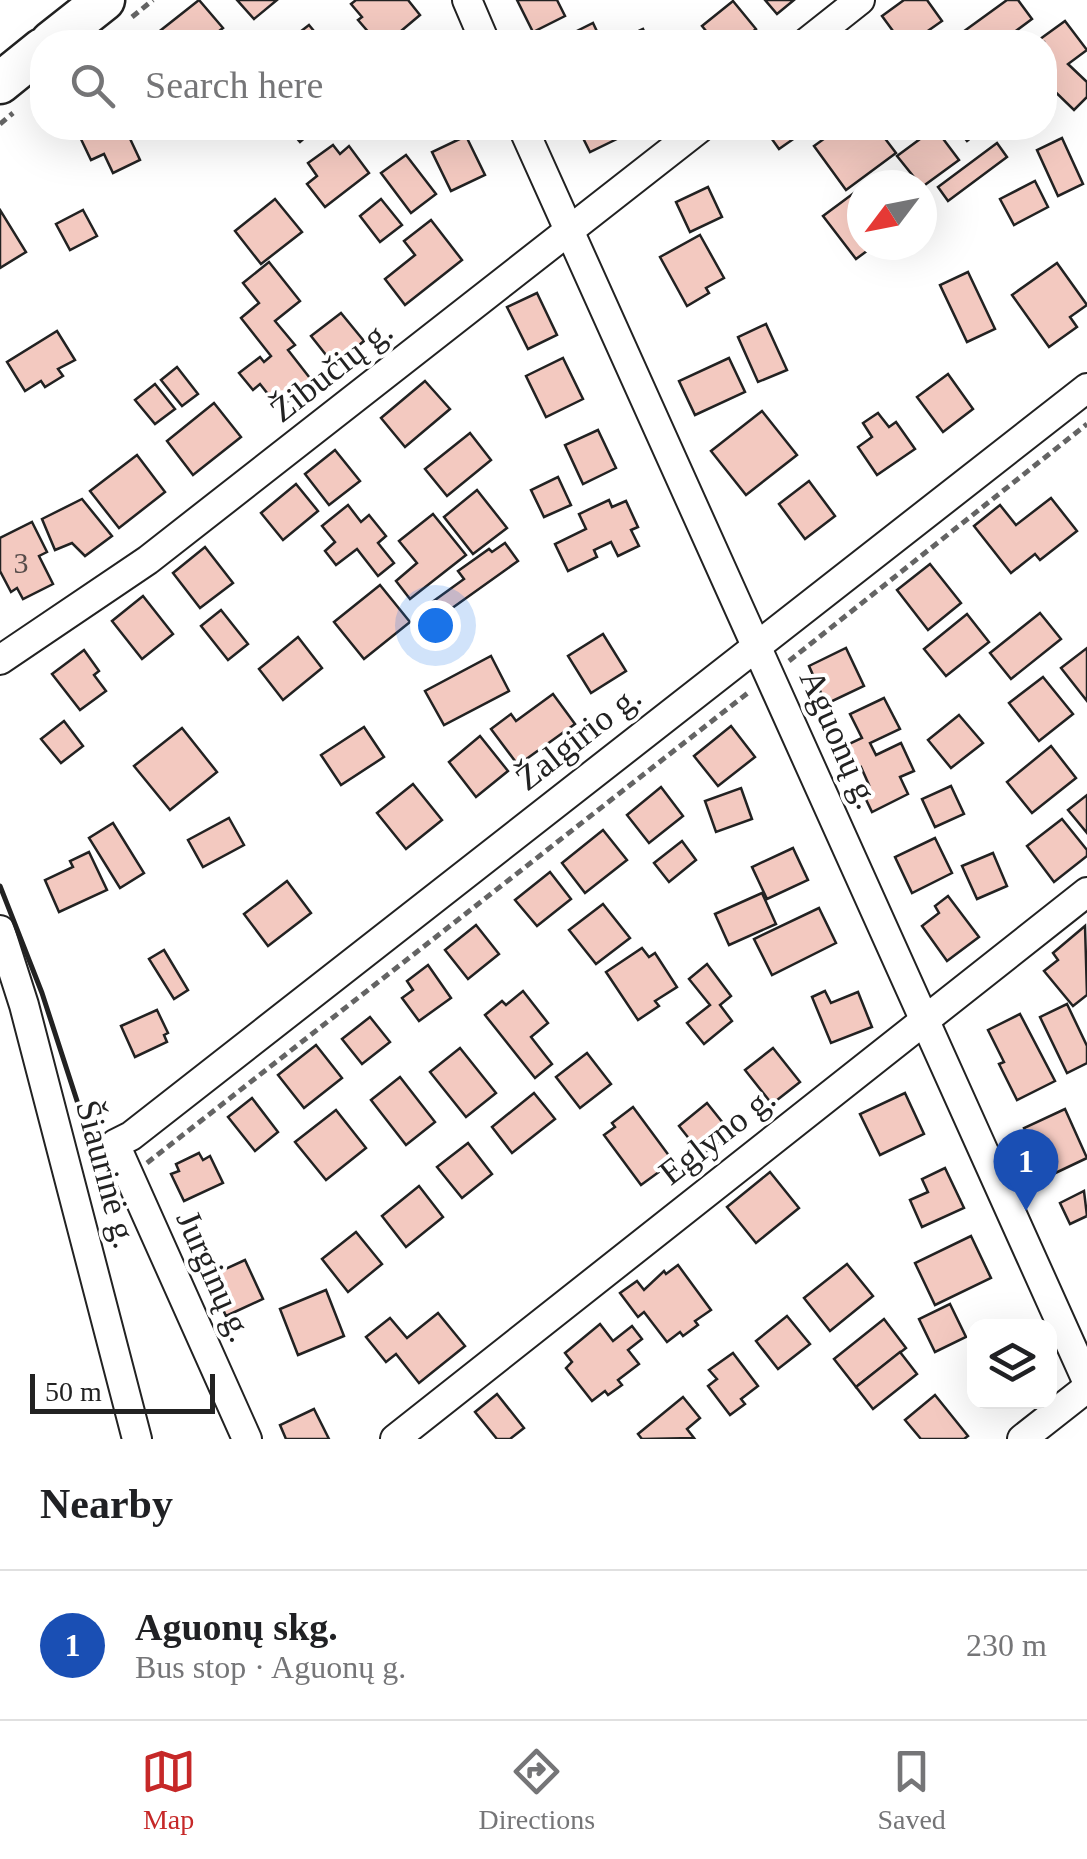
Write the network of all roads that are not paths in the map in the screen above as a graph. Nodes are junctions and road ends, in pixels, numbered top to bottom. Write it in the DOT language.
graph roads {
  1 [pos="104,0"];
  2 [pos="466,0"];
  3 [pos="860,0"];
  4 [pos="66,30"];
  5 [pos="480,30"];
  6 [pos="822,30"];
  7 [pos="30,59"];
  8 [pos="0,83"];
  9 [pos="528,140"];
  10 [pos="685,140"];
  11 [pos="570,232"];
  12 [pos="1087,388"];
  13 [pos="758,645"];
  14 [pos="0,660"];
  15 [pos="1087,892"];
  16 [pos="0,930"];
  17 [pos="923,1020"];
  18 [pos="115,1144"];
  19 [pos="1087,1384"];
  20 [pos="137,1439"];
  21 [pos="247,1439"];
  22 [pos="395,1439"];
  23 [pos="1022,1439"];
  1 -- 4 [label="highway"];
  2 -- 5 [label="street"];
  3 -- 6 [label="street"];
  7 -- 8 [label="highway"];
  9 -- 11 [label="street, Aguonų g."];
  10 -- 11 [label="street, Žibučių g."];
  11 -- 13 [label="street, Aguonų g."];
  11 -- 14 [label="street, Žibučių g."];
  12 -- 13 [label="street, Žalgirio g."];
  13 -- 17 [label="street, Aguonų g."];
  13 -- 18 [label="street, Žalgirio g."];
  15 -- 17 [label="street, Eglyno g."];
  16 -- 20 [label="street, Šiaurinė g."];
  17 -- 19 [label="street, Aguonų g."];
  17 -- 22 [label="street, Eglyno g."];
  18 -- 21 [label="street, Jurginų g."];
  19 -- 23 [label="street"];
}
